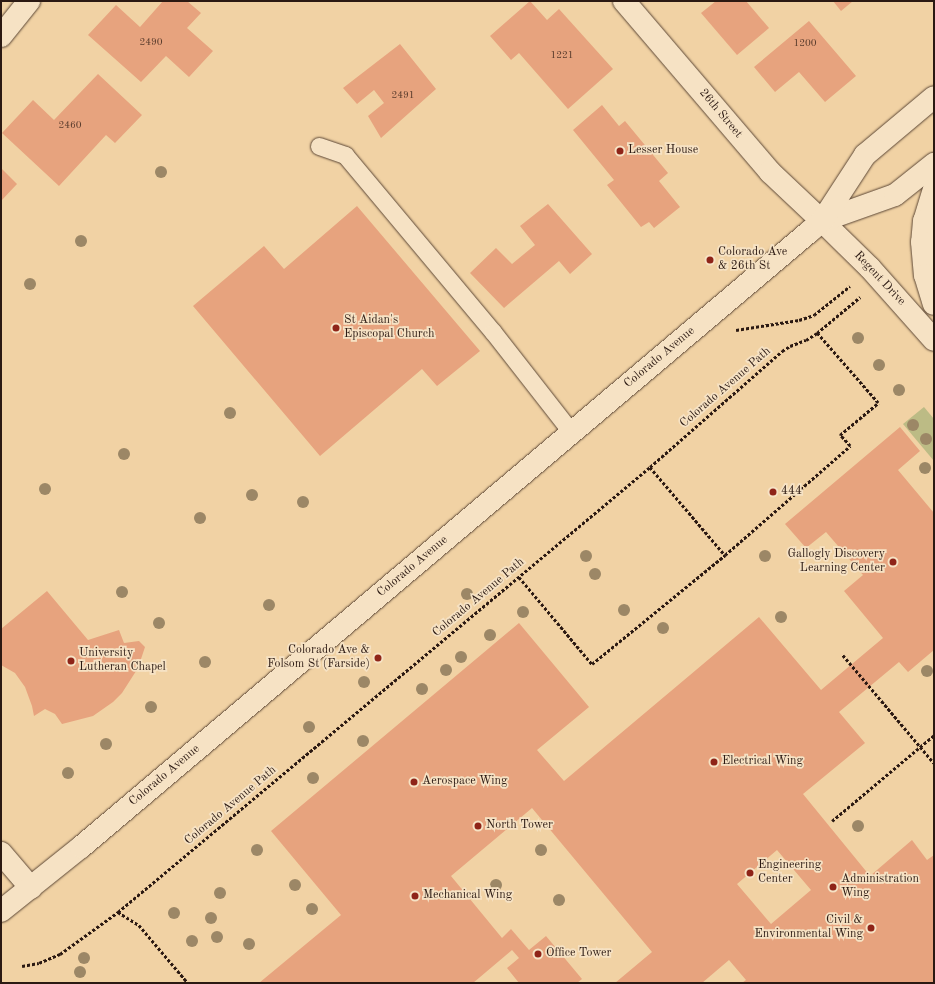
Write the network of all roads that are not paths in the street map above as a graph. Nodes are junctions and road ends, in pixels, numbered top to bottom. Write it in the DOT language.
graph roads {
  1 [pos="29,1"];
  2 [pos="624,1"];
  3 [pos="1,36"];
  4 [pos="934,97"];
  5 [pos="319,146"];
  6 [pos="934,164"];
  7 [pos="934,189"];
  8 [pos="822,221"];
  9 [pos="934,304"];
  10 [pos="934,340"];
  11 [pos="572,433"];
  12 [pos="1,852"];
  13 [pos="31,888"];
  14 [pos="1,912"];
  1 -- 3 [label="main road"];
  2 -- 8 [label="main road, 26th Street"];
  4 -- 8 [label="main road, Colorado Avenue"];
  5 -- 11 [label="lane"];
  6 -- 8 [label="main road, Colorado Avenue"];
  7 -- 9 [label="main road"];
  8 -- 10 [label="main road, Regent Drive"];
  8 -- 11 [label="main road, Colorado Avenue"];
  11 -- 13 [label="main road, Colorado Avenue"];
  12 -- 13 [label="main road"];
  13 -- 14 [label="main road, Colorado Avenue"];
}
